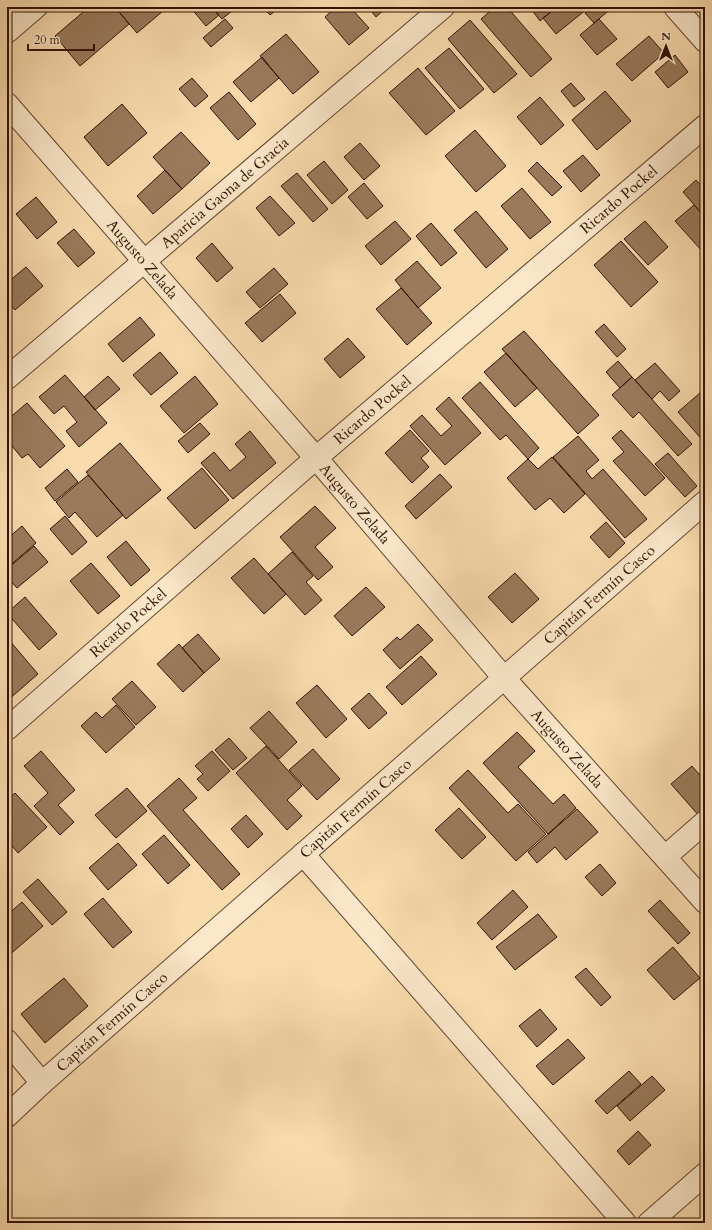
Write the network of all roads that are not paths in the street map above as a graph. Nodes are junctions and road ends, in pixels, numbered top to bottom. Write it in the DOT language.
graph roads {
  1 [pos="36,7"];
  2 [pos="443,7"];
  3 [pos="675,7"];
  4 [pos="7,32"];
  5 [pos="705,41"];
  6 [pos="7,104"];
  7 [pos="705,126"];
  8 [pos="144,261"];
  9 [pos="7,378"];
  10 [pos="316,458"];
  11 [pos="705,502"];
  12 [pos="504,678"];
  13 [pos="7,729"];
  14 [pos="705,822"];
  15 [pos="303,854"];
  16 [pos="665,857"];
  17 [pos="705,902"];
  18 [pos="7,1041"];
  19 [pos="42,1083"];
  20 [pos="7,1116"];
  21 [pos="705,1174"];
  22 [pos="625,1223"];
  23 [pos="649,1223"];
  1 -- 4 [label="street"];
  2 -- 8 [label="street, Aparicia Gaona de Gracia"];
  3 -- 5 [label="street"];
  6 -- 8 [label="street, Augusto Zelada"];
  7 -- 10 [label="street, Ricardo Pockel"];
  8 -- 9 [label="street, Aparicia Gaona de Gracia"];
  8 -- 10 [label="street, Augusto Zelada"];
  10 -- 12 [label="street, Augusto Zelada"];
  10 -- 13 [label="street, Ricardo Pockel"];
  11 -- 12 [label="street, Capitán Fermín Casco"];
  12 -- 15 [label="street, Capitán Fermín Casco"];
  12 -- 16 [label="street, Augusto Zelada"];
  14 -- 16 [label="street"];
  15 -- 19 [label="street, Capitán Fermín Casco"];
  15 -- 22 [label="street"];
  16 -- 17 [label="street, Augusto Zelada"];
  18 -- 19 [label="street"];
  19 -- 20 [label="street, Capitán Fermín Casco"];
  21 -- 23 [label="street"];
}
